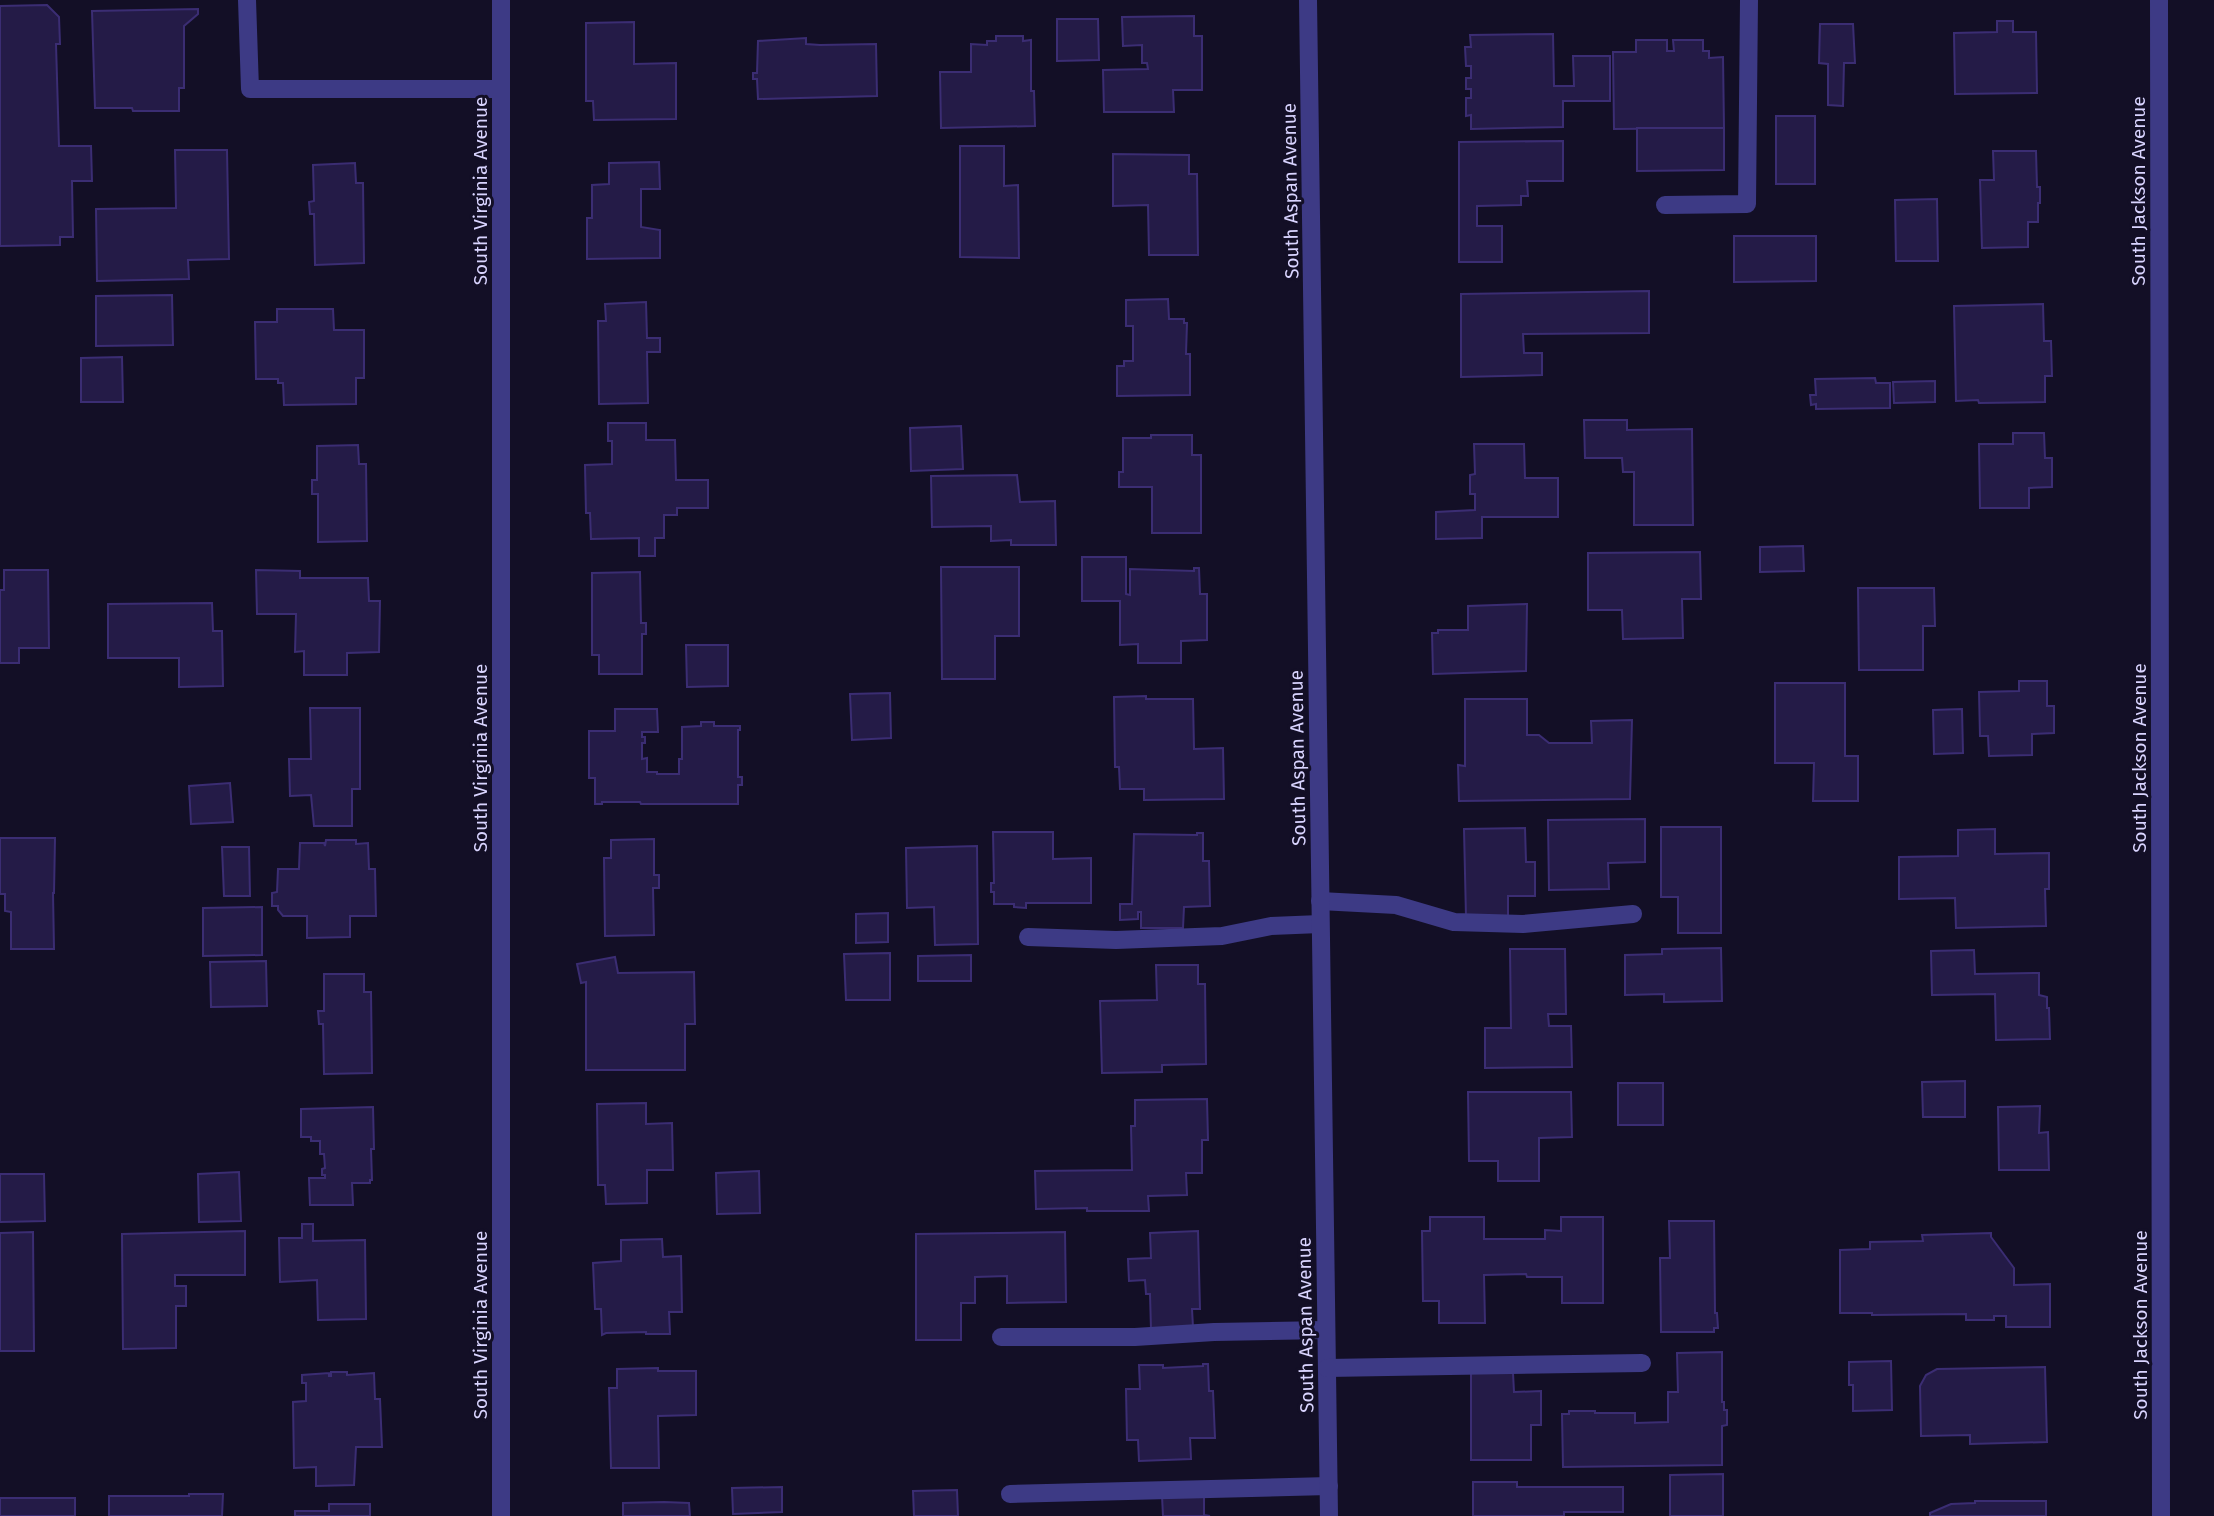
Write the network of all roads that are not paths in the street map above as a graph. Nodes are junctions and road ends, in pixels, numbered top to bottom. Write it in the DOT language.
graph roads {
  1 [pos="247,0"];
  2 [pos="501,0"];
  3 [pos="1308,0"];
  4 [pos="1749,0"];
  5 [pos="2159,0"];
  6 [pos="501,89"];
  7 [pos="1665,205"];
  8 [pos="1320,901"];
  9 [pos="1633,914"];
  10 [pos="1320,924"];
  11 [pos="1028,937"];
  12 [pos="1326,1330"];
  13 [pos="1001,1338"];
  14 [pos="1642,1363"];
  15 [pos="1327,1368"];
  16 [pos="1329,1486"];
  17 [pos="1010,1494"];
  18 [pos="502,1516"];
  19 [pos="1329,1516"];
  20 [pos="2161,1516"];
  1 -- 6 [label="street"];
  2 -- 6 [label="street, South Virginia Avenue"];
  3 -- 8 [label="street, South Aspan Avenue"];
  4 -- 7 [label="street"];
  5 -- 20 [label="street, South Jackson Avenue"];
  6 -- 18 [label="street, South Virginia Avenue"];
  8 -- 9 [label="street"];
  8 -- 10 [label="street, South Aspan Avenue"];
  10 -- 11 [label="street"];
  10 -- 12 [label="street, South Aspan Avenue"];
  12 -- 13 [label="street"];
  12 -- 15 [label="street, South Aspan Avenue"];
  14 -- 15 [label="street"];
  15 -- 16 [label="street, South Aspan Avenue"];
  16 -- 17 [label="street"];
  16 -- 19 [label="street, South Aspan Avenue"];
}
